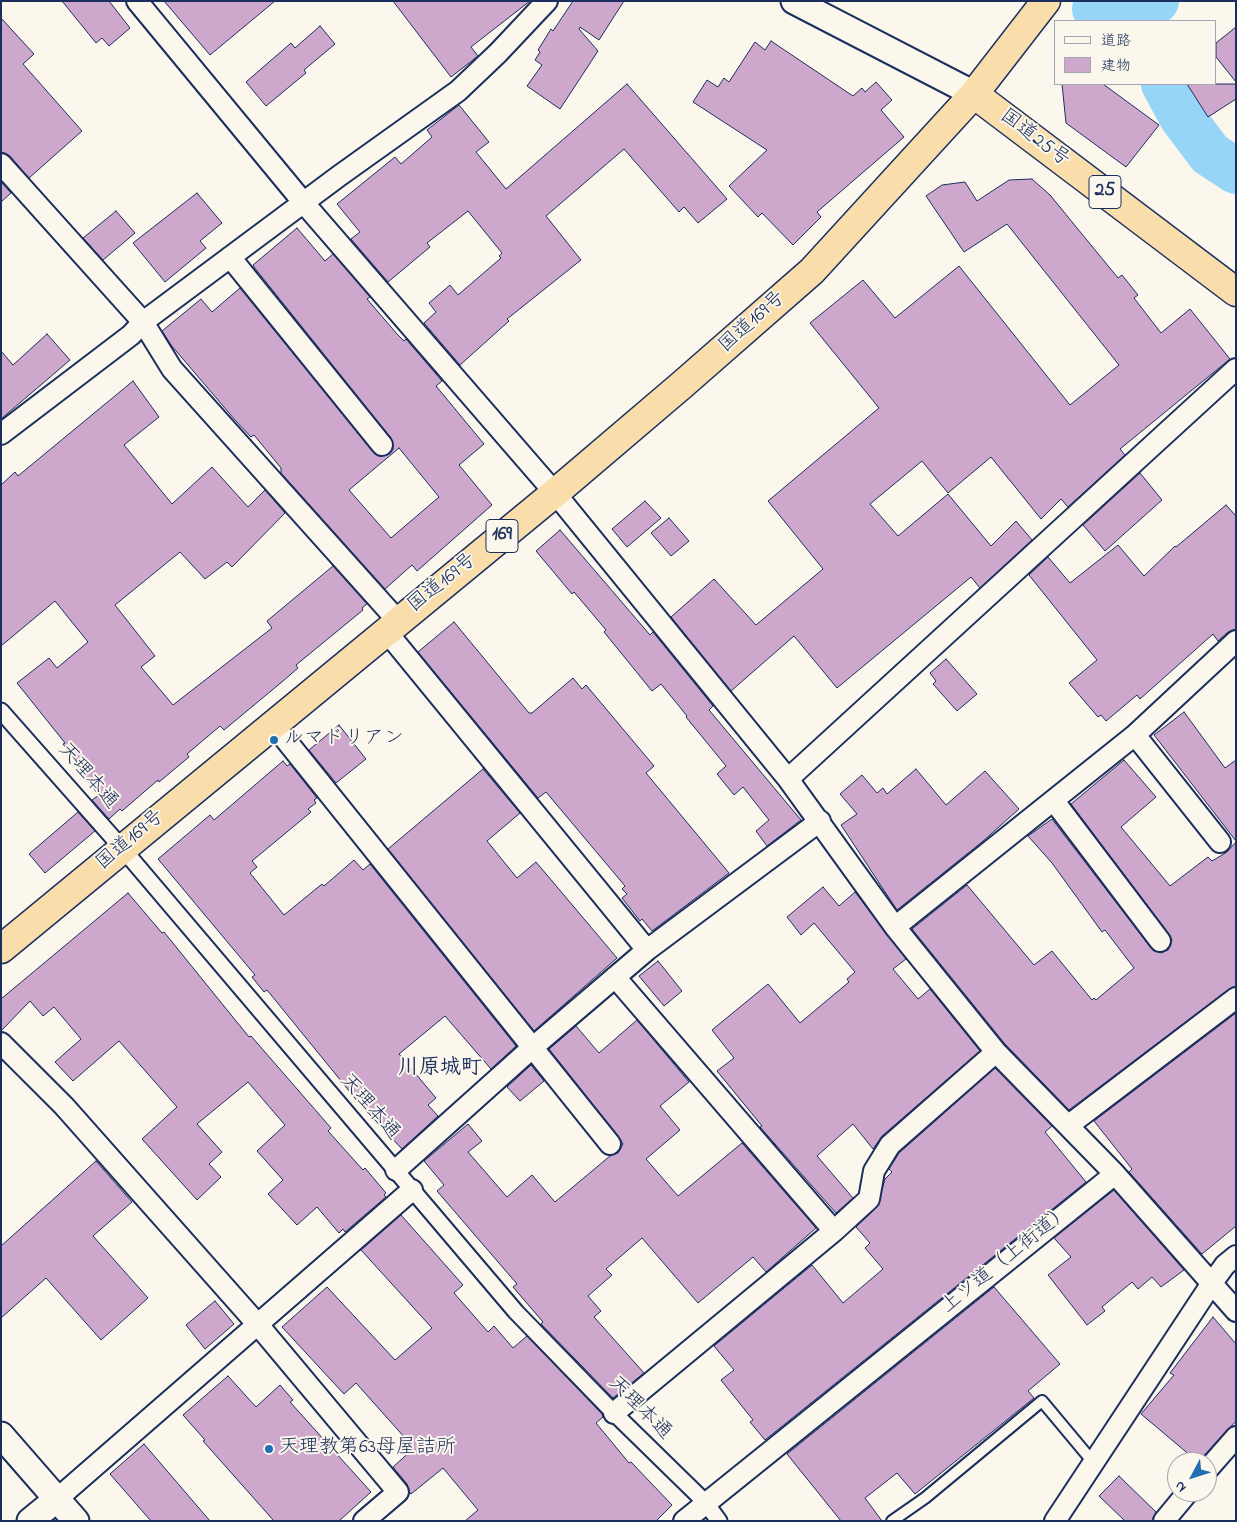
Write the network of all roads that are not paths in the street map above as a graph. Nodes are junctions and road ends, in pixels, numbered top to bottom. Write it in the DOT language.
graph roads {
  1 [pos="137,1"];
  2 [pos="547,1"];
  3 [pos="794,1"];
  4 [pos="1046,1"];
  5 [pos="974,94"];
  6 [pos="1,164"];
  7 [pos="303,202"];
  8 [pos="230,257"];
  9 [pos="1236,292"];
  10 [pos="143,322"];
  11 [pos="1236,369"];
  12 [pos="1,434"];
  13 [pos="382,445"];
  14 [pos="555,493"];
  15 [pos="392,626"];
  16 [pos="1236,641"];
  17 [pos="1,711"];
  18 [pos="273,724"];
  19 [pos="1135,735"];
  20 [pos="788,779"];
  21 [pos="1054,801"];
  22 [pos="820,821"];
  23 [pos="1220,842"];
  24 [pos="122,848"];
  25 [pos="895,927"];
  26 [pos="1160,941"];
  27 [pos="1,948"];
  28 [pos="647,950"];
  29 [pos="615,977"];
  30 [pos="1236,998"];
  31 [pos="1,1043"];
  32 [pos="532,1048"];
  33 [pos="996,1052"];
  34 [pos="1069,1125"];
  35 [pos="610,1144"];
  36 [pos="396,1170"];
  37 [pos="1115,1174"];
  38 [pos="412,1190"];
  39 [pos="834,1231"];
  40 [pos="1236,1256"];
  41 [pos="1212,1283"];
  42 [pos="1236,1311"];
  43 [pos="259,1326"];
  44 [pos="614,1413"];
  45 [pos="1,1435"];
  46 [pos="1236,1437"];
  47 [pos="1217,1459"];
  48 [pos="1093,1462"];
  49 [pos="57,1499"];
  50 [pos="705,1502"];
  51 [pos="1180,1502"];
  52 [pos="30,1521"];
  53 [pos="76,1521"];
  54 [pos="364,1521"];
  55 [pos="684,1521"];
  56 [pos="719,1521"];
  57 [pos="892,1521"];
  58 [pos="1056,1521"];
  59 [pos="1164,1521"];
  1 -- 7 [label="street"];
  2 -- 7 [label="street"];
  3 -- 5 [label="street"];
  4 -- 5 [label="highway"];
  5 -- 9 [label="highway, 国道25号 / 25"];
  5 -- 14 [label="highway, 国道169号 / 169"];
  6 -- 10 [label="street"];
  7 -- 8 [label="street"];
  7 -- 14 [label="street"];
  8 -- 10 [label="street"];
  8 -- 13 [label="street"];
  10 -- 12 [label="street"];
  10 -- 15 [label="street"];
  11 -- 20 [label="street"];
  14 -- 15 [label="highway, 国道169号 / 169"];
  14 -- 20 [label="street"];
  15 -- 18 [label="highway, 国道169号 / 169"];
  15 -- 28 [label="street"];
  16 -- 19 [label="street"];
  17 -- 24 [label="street, 天理本通"];
  18 -- 24 [label="highway, 国道169号 / 169"];
  18 -- 32 [label="street"];
  19 -- 21 [label="street"];
  19 -- 23 [label="street"];
  20 -- 22 [label="street"];
  21 -- 25 [label="street"];
  21 -- 26 [label="street"];
  22 -- 25 [label="street"];
  22 -- 28 [label="street"];
  24 -- 27 [label="highway, 国道169号 / 169"];
  24 -- 36 [label="street, 天理本通"];
  25 -- 33 [label="street"];
  28 -- 29 [label="street"];
  29 -- 32 [label="street"];
  29 -- 39 [label="street"];
  30 -- 34 [label="street"];
  31 -- 43 [label="street"];
  32 -- 35 [label="street"];
  32 -- 36 [label="street"];
  33 -- 34 [label="street"];
  33 -- 39 [label="street"];
  34 -- 37 [label="street"];
  36 -- 38 [label="street, 天理本通"];
  37 -- 41 [label="street"];
  37 -- 50 [label="street, 上ツ道（上街道）"];
  38 -- 43 [label="street"];
  38 -- 44 [label="street, 天理本通"];
  39 -- 44 [label="street"];
  40 -- 41 [label="street"];
  41 -- 42 [label="street"];
  41 -- 48 [label="street"];
  43 -- 49 [label="street"];
  43 -- 54 [label="street"];
  44 -- 50 [label="street, 天理本通"];
  45 -- 49 [label="street"];
  46 -- 47 [label="street"];
  48 -- 57 [label="lane"];
  48 -- 58 [label="street"];
  49 -- 52 [label="street"];
  49 -- 53 [label="street"];
  50 -- 55 [label="street, 上ツ道（上街道）"];
  50 -- 56 [label="street, 天理本通"];
  51 -- 59 [label="street"];
}
